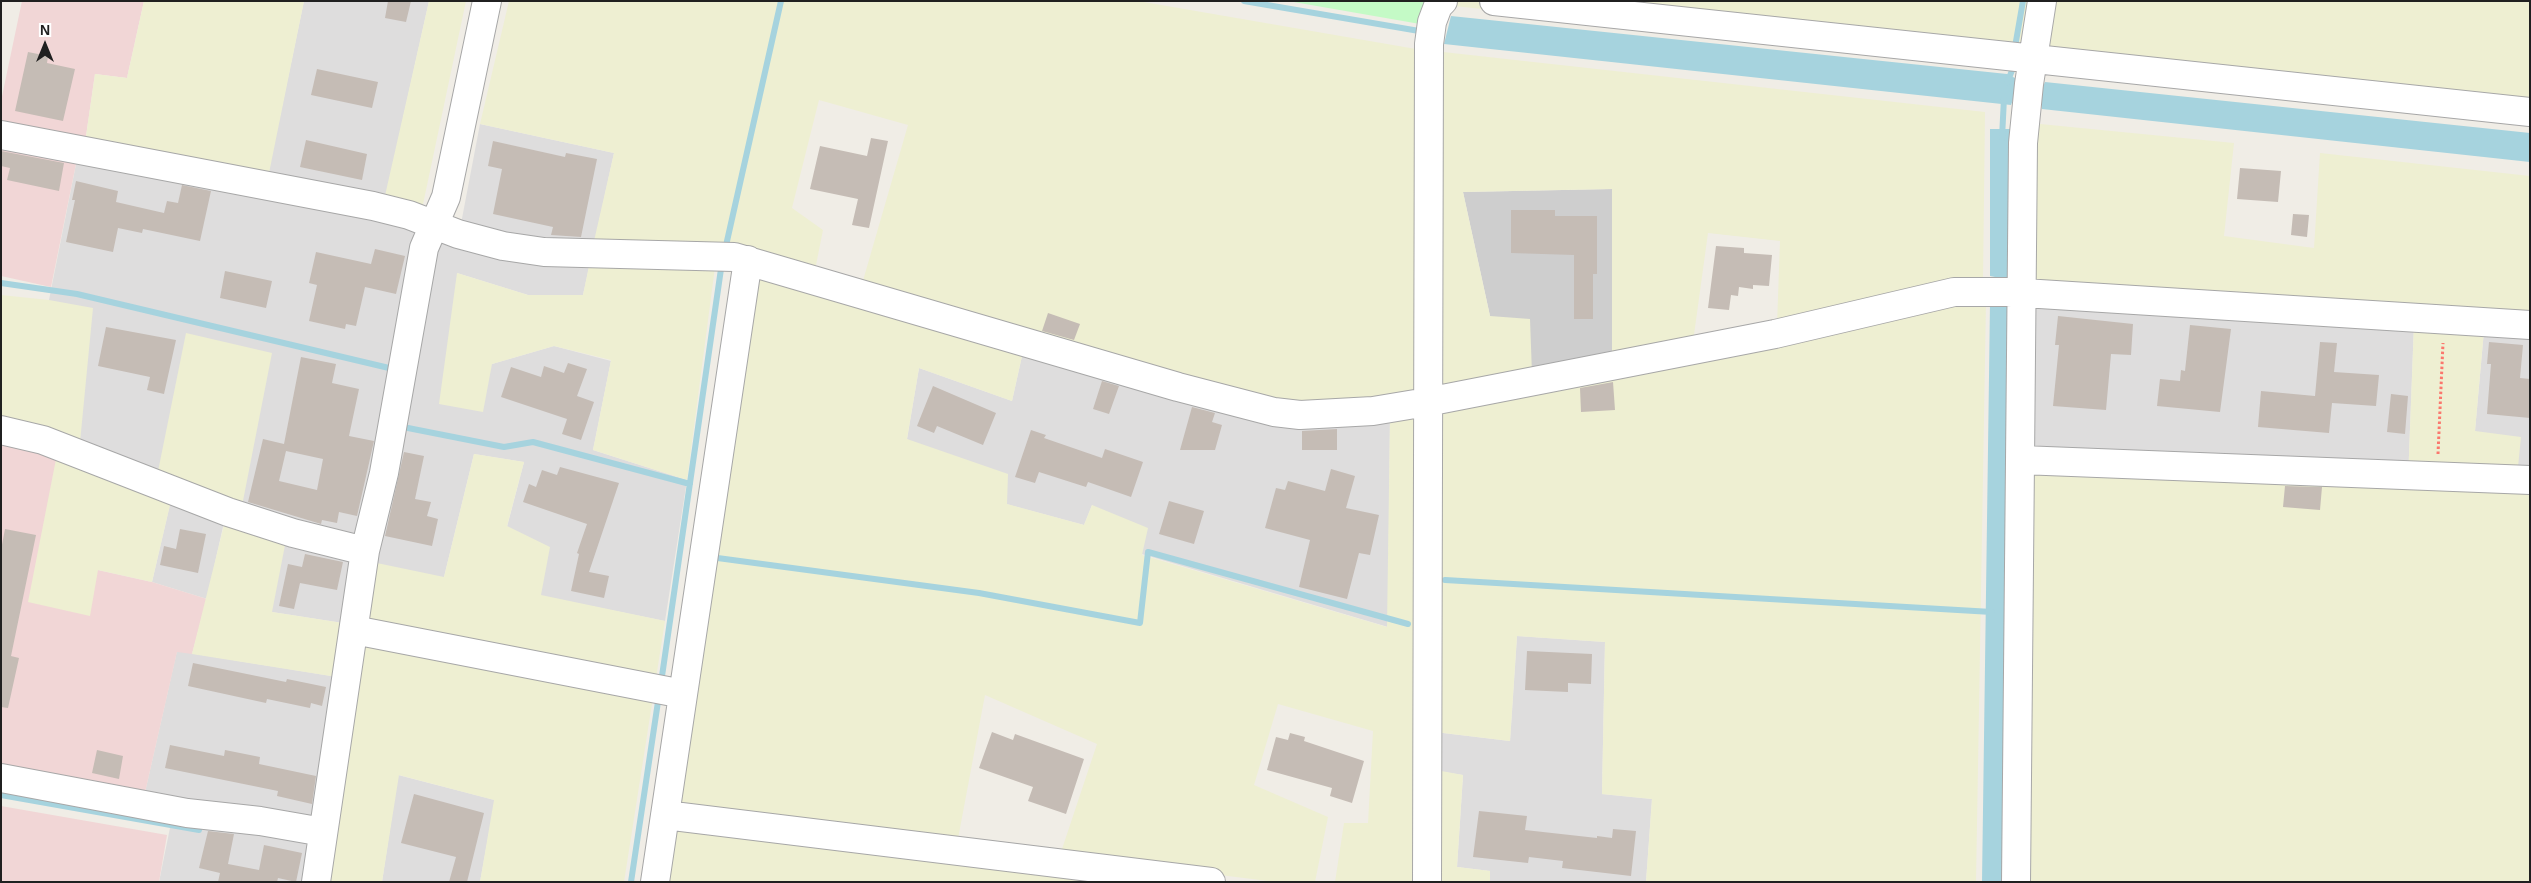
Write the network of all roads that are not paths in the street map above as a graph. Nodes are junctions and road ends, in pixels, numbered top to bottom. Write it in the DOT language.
graph roads {
  1 [pos="487,1"];
  2 [pos="1494,1"];
  3 [pos="2042,1"];
  4 [pos="1434,22"];
  5 [pos="2030,81"];
  6 [pos="2530,112"];
  7 [pos="1,135"];
  8 [pos="434,225"];
  9 [pos="733,257"];
  10 [pos="2008,292"];
  11 [pos="2530,325"];
  12 [pos="1427,402"];
  13 [pos="1,430"];
  14 [pos="2021,460"];
  15 [pos="2530,480"];
  16 [pos="365,551"];
  17 [pos="354,630"];
  18 [pos="667,691"];
  19 [pos="1,778"];
  20 [pos="665,815"];
  21 [pos="323,832"];
  22 [pos="316,882"];
  23 [pos="655,882"];
  24 [pos="1211,882"];
  25 [pos="1427,882"];
  26 [pos="2016,882"];
  1 -- 8 [label="street"];
  2 -- 5 [label="street"];
  3 -- 5 [label="street"];
  4 -- 12 [label="street"];
  5 -- 6 [label="street"];
  5 -- 10 [label="street"];
  7 -- 8 [label="street"];
  8 -- 9 [label="street"];
  8 -- 16 [label="street"];
  9 -- 12 [label="street"];
  9 -- 18 [label="street"];
  10 -- 11 [label="street"];
  10 -- 12 [label="street"];
  10 -- 14 [label="street"];
  12 -- 25 [label="street"];
  13 -- 16 [label="street"];
  14 -- 15 [label="street"];
  14 -- 26 [label="street"];
  16 -- 17 [label="street"];
  17 -- 18 [label="street"];
  17 -- 21 [label="street"];
  18 -- 20 [label="street"];
  19 -- 21 [label="street"];
  20 -- 23 [label="street"];
  20 -- 24 [label="street"];
  21 -- 22 [label="street"];
}
